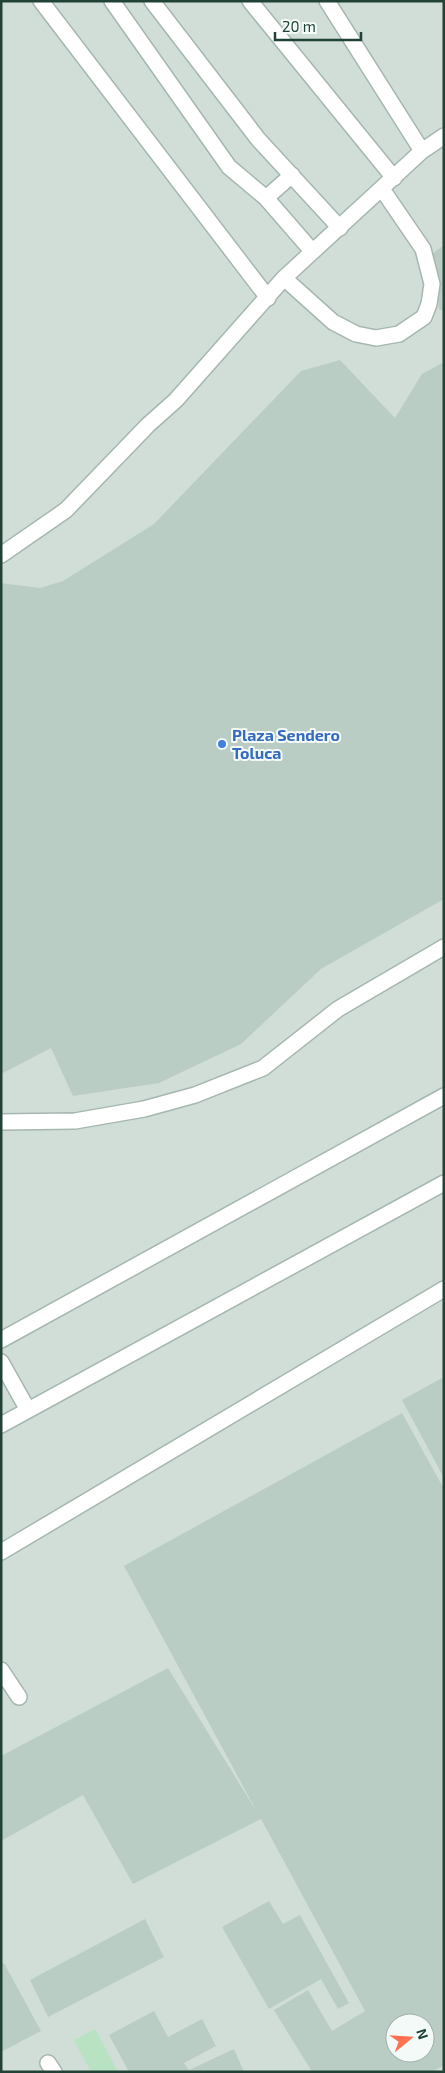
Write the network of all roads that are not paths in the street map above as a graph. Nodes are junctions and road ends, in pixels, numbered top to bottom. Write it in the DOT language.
graph roads {
  1 [pos="41,1"];
  2 [pos="112,1"];
  3 [pos="152,1"];
  4 [pos="250,1"];
  5 [pos="326,1"];
  6 [pos="444,136"];
  7 [pos="422,151"];
  8 [pos="292,175"];
  9 [pos="394,178"];
  10 [pos="382,189"];
  11 [pos="266,198"];
  12 [pos="340,228"];
  13 [pos="312,251"];
  14 [pos="284,278"];
  15 [pos="268,298"];
  16 [pos="1,555"];
  17 [pos="444,948"];
  18 [pos="444,1096"];
  19 [pos="1,1122"];
  20 [pos="444,1183"];
  21 [pos="444,1290"];
  22 [pos="1,1340"];
  23 [pos="1,1362"];
  24 [pos="28,1410"];
  25 [pos="1,1425"];
  26 [pos="1,1552"];
  27 [pos="1,1670"];
  28 [pos="19,1697"];
  1 -- 15 [label="lane"];
  2 -- 11 [label="lane"];
  3 -- 8 [label="lane"];
  4 -- 9 [label="lane"];
  5 -- 7 [label="lane"];
  6 -- 7 [label="lane"];
  7 -- 9 [label="lane"];
  8 -- 11 [label="lane"];
  8 -- 12 [label="lane"];
  9 -- 10 [label="lane"];
  10 -- 12 [label="lane"];
  10 -- 14 [label="lane"];
  11 -- 13 [label="lane"];
  12 -- 13 [label="lane"];
  13 -- 14 [label="lane"];
  14 -- 15 [label="lane"];
  15 -- 16 [label="lane"];
  17 -- 19 [label="lane"];
  18 -- 22 [label="lane"];
  20 -- 24 [label="lane"];
  21 -- 26 [label="lane"];
  23 -- 24 [label="lane"];
  24 -- 25 [label="lane"];
  27 -- 28 [label="lane"];
}
